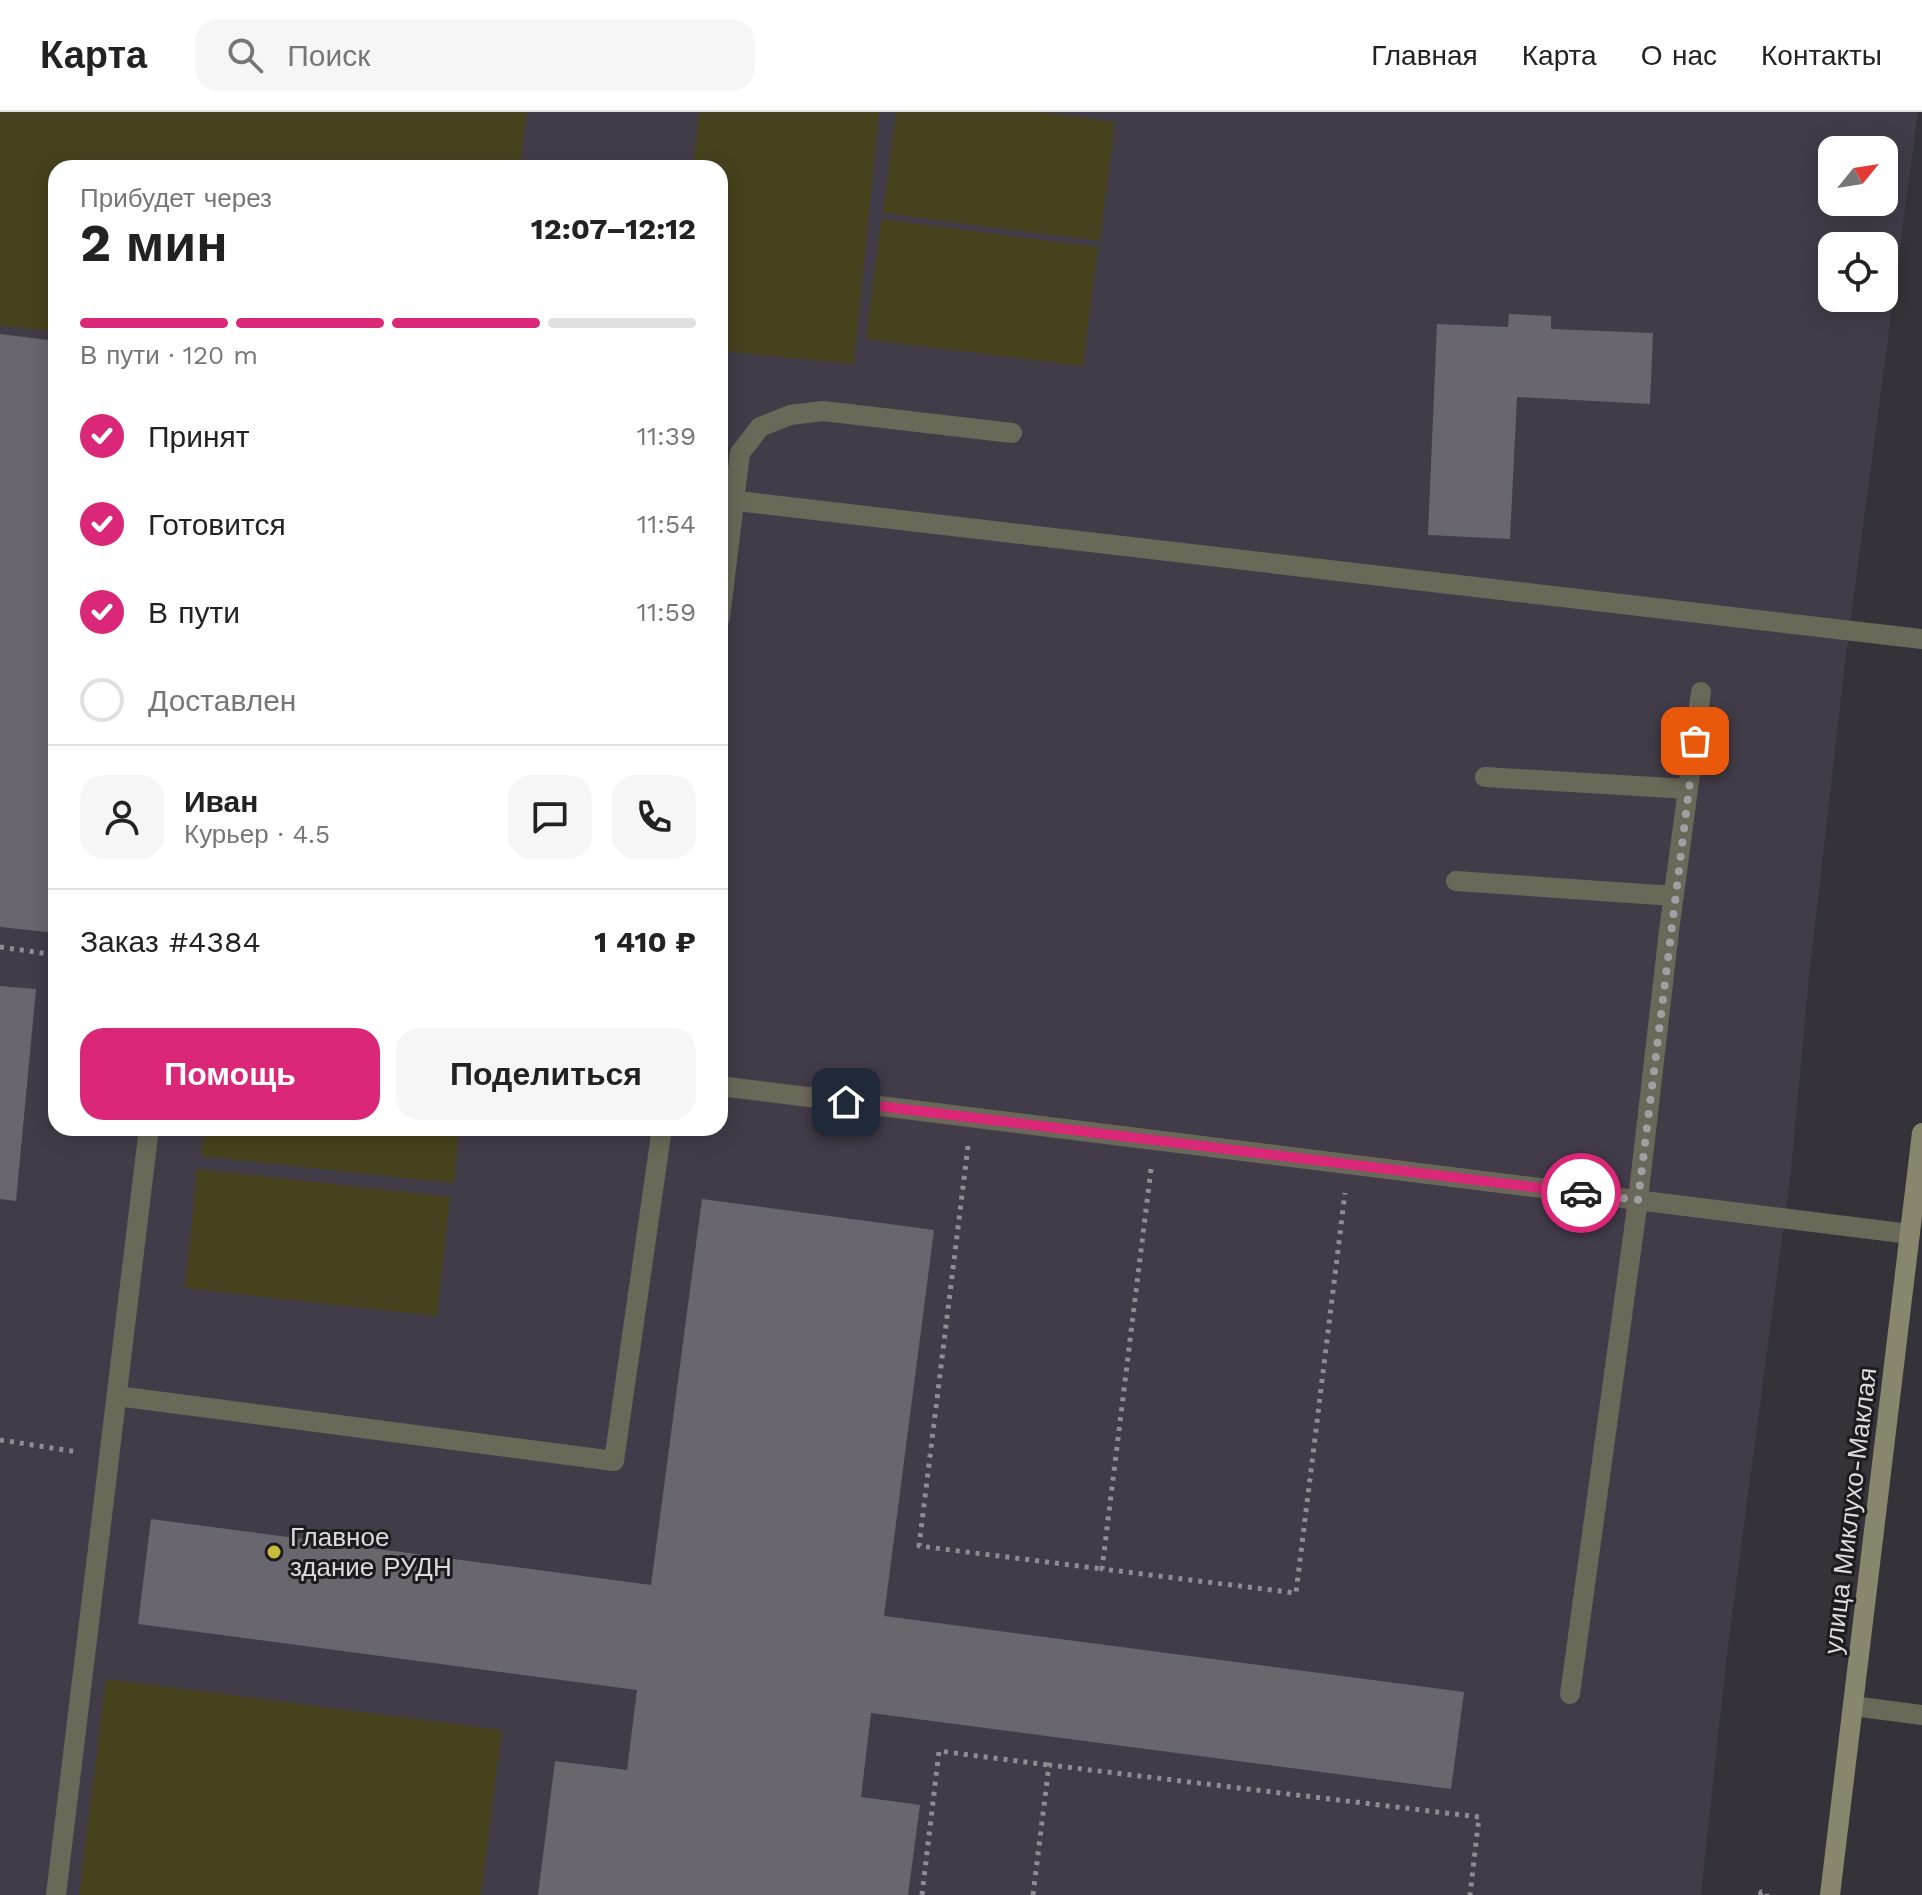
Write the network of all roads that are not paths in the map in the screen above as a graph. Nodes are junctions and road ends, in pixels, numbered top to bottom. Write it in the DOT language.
graph roads {
  1 [pos="1012,433"];
  2 [pos="728,493"];
  3 [pos="728,500"];
  4 [pos="1922,639"];
  5 [pos="1701,692"];
  6 [pos="1485,777"];
  7 [pos="1688,789"];
  8 [pos="1456,881"];
  9 [pos="1674,896"];
  10 [pos="728,1087"];
  11 [pos="1922,1133"];
  12 [pos="148,1136"];
  13 [pos="661,1136"];
  14 [pos="1638,1200"];
  15 [pos="1910,1234"];
  16 [pos="117,1396"];
  17 [pos="1570,1694"];
  18 [pos="1853,1706"];
  19 [pos="1922,1715"];
  20 [pos="56,1895"];
  21 [pos="1830,1895"];
  1 -- 2 [label="lane"];
  3 -- 4 [label="lane"];
  5 -- 7 [label="lane"];
  6 -- 7 [label="lane"];
  7 -- 9 [label="lane"];
  8 -- 9 [label="lane"];
  9 -- 14 [label="lane"];
  10 -- 14 [label="lane"];
  11 -- 15 [label="main road, улица Миклухо-Маклая"];
  12 -- 16 [label="lane"];
  13 -- 16 [label="lane"];
  14 -- 15 [label="lane"];
  14 -- 17 [label="lane"];
  15 -- 18 [label="main road, улица Миклухо-Маклая"];
  16 -- 20 [label="lane"];
  18 -- 19 [label="lane"];
  18 -- 21 [label="main road, улица Миклухо-Маклая"];
}
